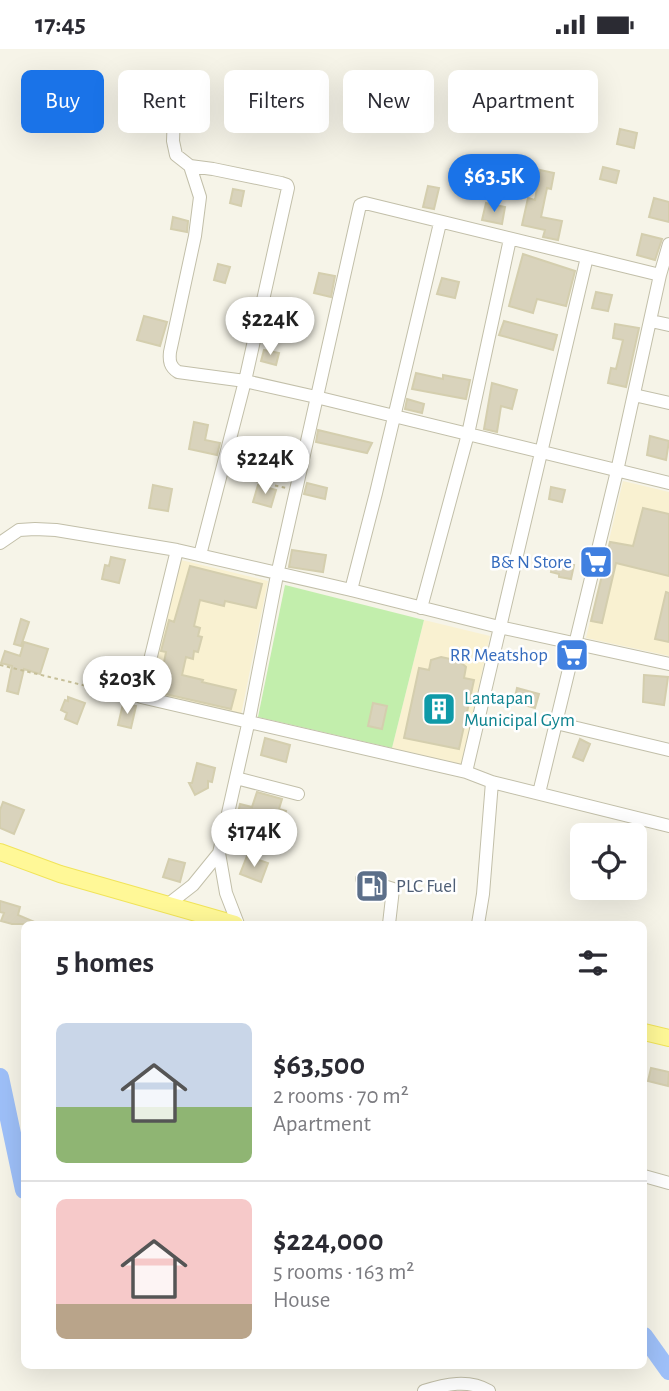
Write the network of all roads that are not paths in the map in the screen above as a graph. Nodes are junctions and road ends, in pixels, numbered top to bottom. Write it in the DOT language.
graph roads {
  1 [pos="173,133"];
  2 [pos="190,166"];
  3 [pos="440,223"];
  4 [pos="510,239"];
  5 [pos="669,244"];
  6 [pos="587,257"];
  7 [pos="660,275"];
  8 [pos="651,321"];
  9 [pos="669,325"];
  10 [pos="245,381"];
  11 [pos="634,395"];
  12 [pos="316,397"];
  13 [pos="669,403"];
  14 [pos="394,417"];
  15 [pos="468,434"];
  16 [pos="542,452"];
  17 [pos="617,471"];
  18 [pos="669,483"];
  19 [pos="0,543"];
  20 [pos="177,550"];
  21 [pos="200,555"];
  22 [pos="277,575"];
  23 [pos="351,590"];
  24 [pos="421,608"];
  25 [pos="499,627"];
  26 [pos="575,644"];
  27 [pos="669,663"];
  28 [pos="249,720"];
  29 [pos="556,723"];
  30 [pos="669,750"];
  31 [pos="466,772"];
  32 [pos="236,778"];
  33 [pos="492,782"];
  34 [pos="539,793"];
  35 [pos="298,795"];
  36 [pos="669,826"];
  37 [pos="0,852"];
  38 [pos="219,853"];
  39 [pos="362,879"];
  40 [pos="166,906"];
  41 [pos="224,921"];
  42 [pos="235,921"];
  43 [pos="388,921"];
  44 [pos="478,921"];
  45 [pos="647,1033"];
  46 [pos="669,1038"];
  47 [pos="647,1178"];
  48 [pos="669,1184"];
  49 [pos="424,1391"];
  50 [pos="489,1391"];
  1 -- 2 [label="street"];
  2 -- 10 [label="street"];
  2 -- 10 [label="street"];
  3 -- 4 [label="street"];
  3 -- 12 [label="street"];
  3 -- 14 [label="street"];
  4 -- 6 [label="street"];
  4 -- 15 [label="street"];
  5 -- 7 [label="street"];
  6 -- 7 [label="street"];
  6 -- 16 [label="street"];
  7 -- 8 [label="street"];
  8 -- 9 [label="street"];
  8 -- 11 [label="street"];
  10 -- 12 [label="street"];
  10 -- 21 [label="street"];
  11 -- 13 [label="street"];
  11 -- 17 [label="street"];
  12 -- 14 [label="street"];
  12 -- 22 [label="street"];
  14 -- 15 [label="street"];
  14 -- 23 [label="street"];
  15 -- 16 [label="street"];
  15 -- 24 [label="street"];
  16 -- 17 [label="street"];
  16 -- 25 [label="street"];
  17 -- 18 [label="street"];
  17 -- 26 [label="street"];
  19 -- 20 [label="street"];
  20 -- 21 [label="street"];
  20 -- 28 [label="street"];
  21 -- 22 [label="street"];
  22 -- 23 [label="street"];
  22 -- 28 [label="street"];
  23 -- 24 [label="street"];
  24 -- 25 [label="street"];
  25 -- 26 [label="street"];
  25 -- 31 [label="street"];
  26 -- 27 [label="street"];
  26 -- 29 [label="street"];
  28 -- 31 [label="street"];
  28 -- 32 [label="street"];
  29 -- 30 [label="street"];
  29 -- 34 [label="street"];
  31 -- 33 [label="street"];
  32 -- 35 [label="street"];
  32 -- 38 [label="street"];
  33 -- 34 [label="street"];
  33 -- 44 [label="street"];
  34 -- 36 [label="street"];
  37 -- 40 [label="main road"];
  38 -- 40 [label="street"];
  38 -- 42 [label="street"];
  39 -- 43 [label="street"];
  40 -- 41 [label="main road"];
  45 -- 46 [label="main road"];
  47 -- 48 [label="street"];
  49 -- 50 [label="street"];
}
